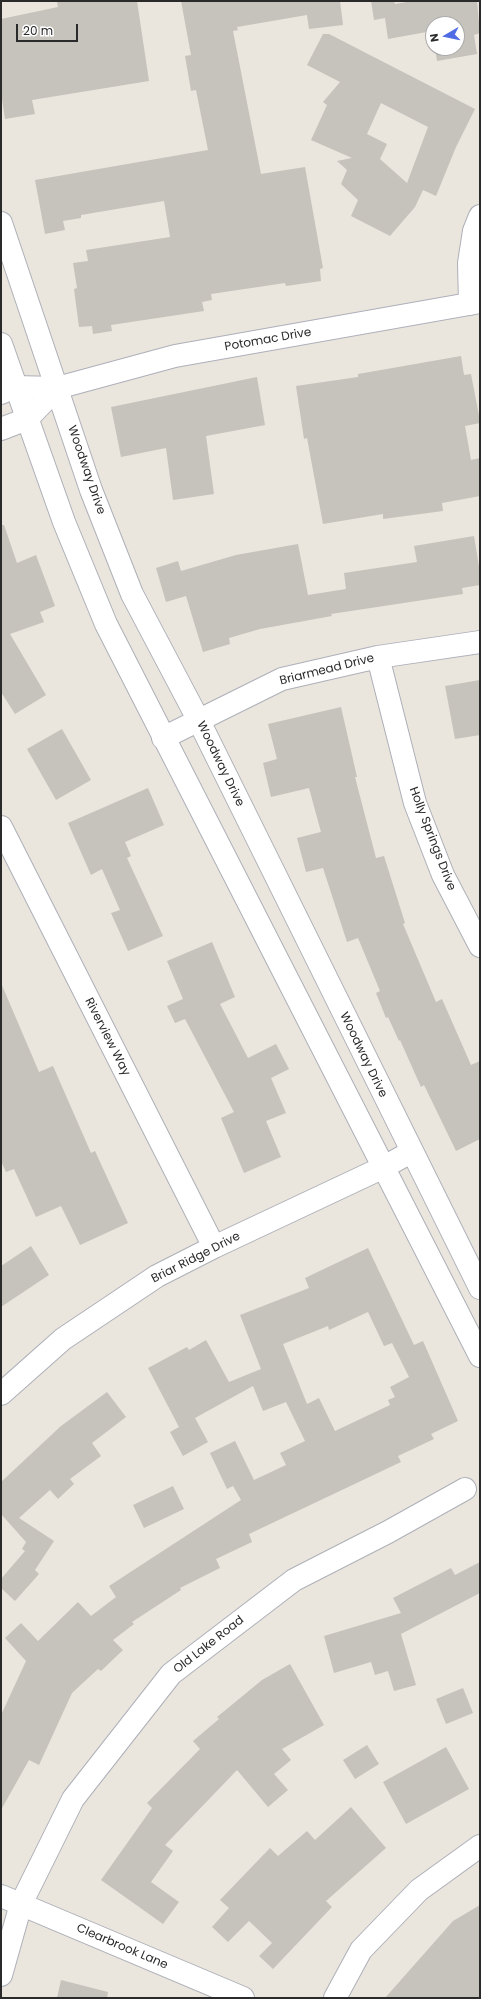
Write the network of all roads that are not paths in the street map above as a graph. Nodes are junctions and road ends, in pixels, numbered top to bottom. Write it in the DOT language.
graph roads {
  1 [pos="480,216"];
  2 [pos="1,223"];
  3 [pos="475,303"];
  4 [pos="1,344"];
  5 [pos="57,388"];
  6 [pos="8,390"];
  7 [pos="27,419"];
  8 [pos="1,429"];
  9 [pos="480,642"];
  10 [pos="378,657"];
  11 [pos="199,721"];
  12 [pos="163,738"];
  13 [pos="1,826"];
  14 [pos="480,946"];
  15 [pos="412,1152"];
  16 [pos="384,1167"];
  17 [pos="214,1247"];
  18 [pos="480,1288"];
  19 [pos="480,1356"];
  20 [pos="1,1394"];
  21 [pos="465,1489"];
  22 [pos="480,1846"];
  23 [pos="11,1900"];
  24 [pos="1,1975"];
  25 [pos="243,1998"];
  26 [pos="335,1998"];
  1 -- 3 [label="street"];
  2 -- 5 [label="street, Woodway Drive"];
  3 -- 5 [label="street, Potomac Drive"];
  4 -- 6 [label="street"];
  5 -- 6 [label="street, Potomac Drive"];
  5 -- 7 [label="street"];
  5 -- 11 [label="street, Woodway Drive"];
  6 -- 7 [label="street"];
  7 -- 8 [label="street"];
  7 -- 12 [label="street"];
  9 -- 10 [label="street, Briarmead Drive"];
  10 -- 11 [label="street, Briarmead Drive"];
  10 -- 14 [label="street, Holly Springs Drive"];
  11 -- 12 [label="street, Briarmead Drive"];
  11 -- 15 [label="street, Woodway Drive"];
  12 -- 16 [label="street"];
  13 -- 17 [label="street, Riverview Way"];
  15 -- 16 [label="street, Briar Ridge Drive"];
  15 -- 18 [label="street, Woodway Drive"];
  16 -- 17 [label="street, Briar Ridge Drive"];
  16 -- 19 [label="street"];
  17 -- 20 [label="street, Briar Ridge Drive"];
  21 -- 23 [label="street, Old Lake Road"];
  22 -- 26 [label="street"];
  23 -- 24 [label="street, Old Lake Road"];
  23 -- 25 [label="street, Clearbrook Lane"];
}
